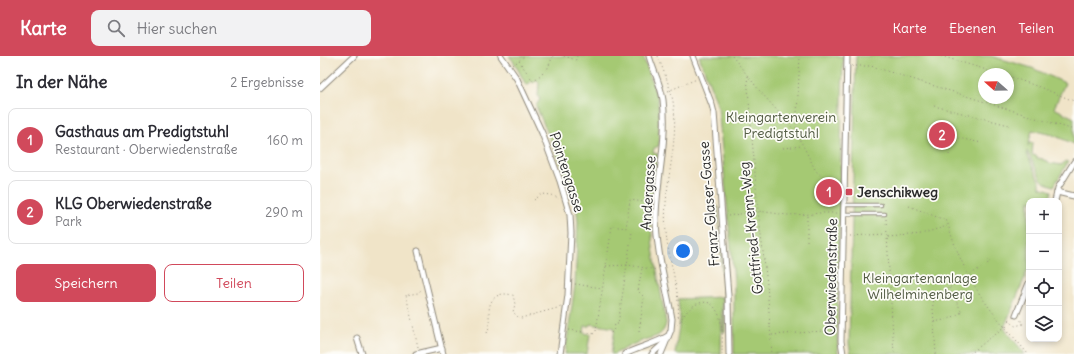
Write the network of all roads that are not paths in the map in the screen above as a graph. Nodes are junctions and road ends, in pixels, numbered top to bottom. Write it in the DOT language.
graph roads {
  1 [pos="354,56"];
  2 [pos="501,56"];
  3 [pos="649,56"];
  4 [pos="693,56"];
  5 [pos="848,56"];
  6 [pos="320,88"];
  7 [pos="1074,162"];
  8 [pos="1057,192"];
  9 [pos="1074,196"];
  10 [pos="1056,198"];
  11 [pos="844,205"];
  12 [pos="881,205"];
  13 [pos="844,214"];
  14 [pos="885,214"];
  15 [pos="418,252"];
  16 [pos="1026,290"];
  17 [pos="1016,315"];
  18 [pos="668,336"];
  19 [pos="357,338"];
  20 [pos="442,351"];
  21 [pos="362,354"];
  22 [pos="418,354"];
  23 [pos="560,354"];
  24 [pos="625,354"];
  25 [pos="652,354"];
  26 [pos="661,354"];
  27 [pos="729,354"];
  28 [pos="843,354"];
  1 -- 6 [label="street"];
  2 -- 23 [label="street, Pointengasse"];
  3 -- 18 [label="street, Andergasse"];
  4 -- 27 [label="street, Franz-Glaser-Gasse"];
  5 -- 11 [label="street, Oberwiedenstraße"];
  7 -- 8 [label="street"];
  8 -- 9 [label="street"];
  8 -- 10 [label="street"];
  11 -- 12 [label="lane"];
  11 -- 13 [label="street, Oberwiedenstraße"];
  13 -- 14 [label="lane"];
  13 -- 28 [label="street, Oberwiedenstraße"];
  15 -- 20 [label="street"];
  16 -- 17 [label="street"];
  18 -- 24 [label="street"];
  18 -- 25 [label="street"];
  18 -- 26 [label="street, Andergasse"];
  19 -- 21 [label="street"];
  20 -- 22 [label="street"];
}
